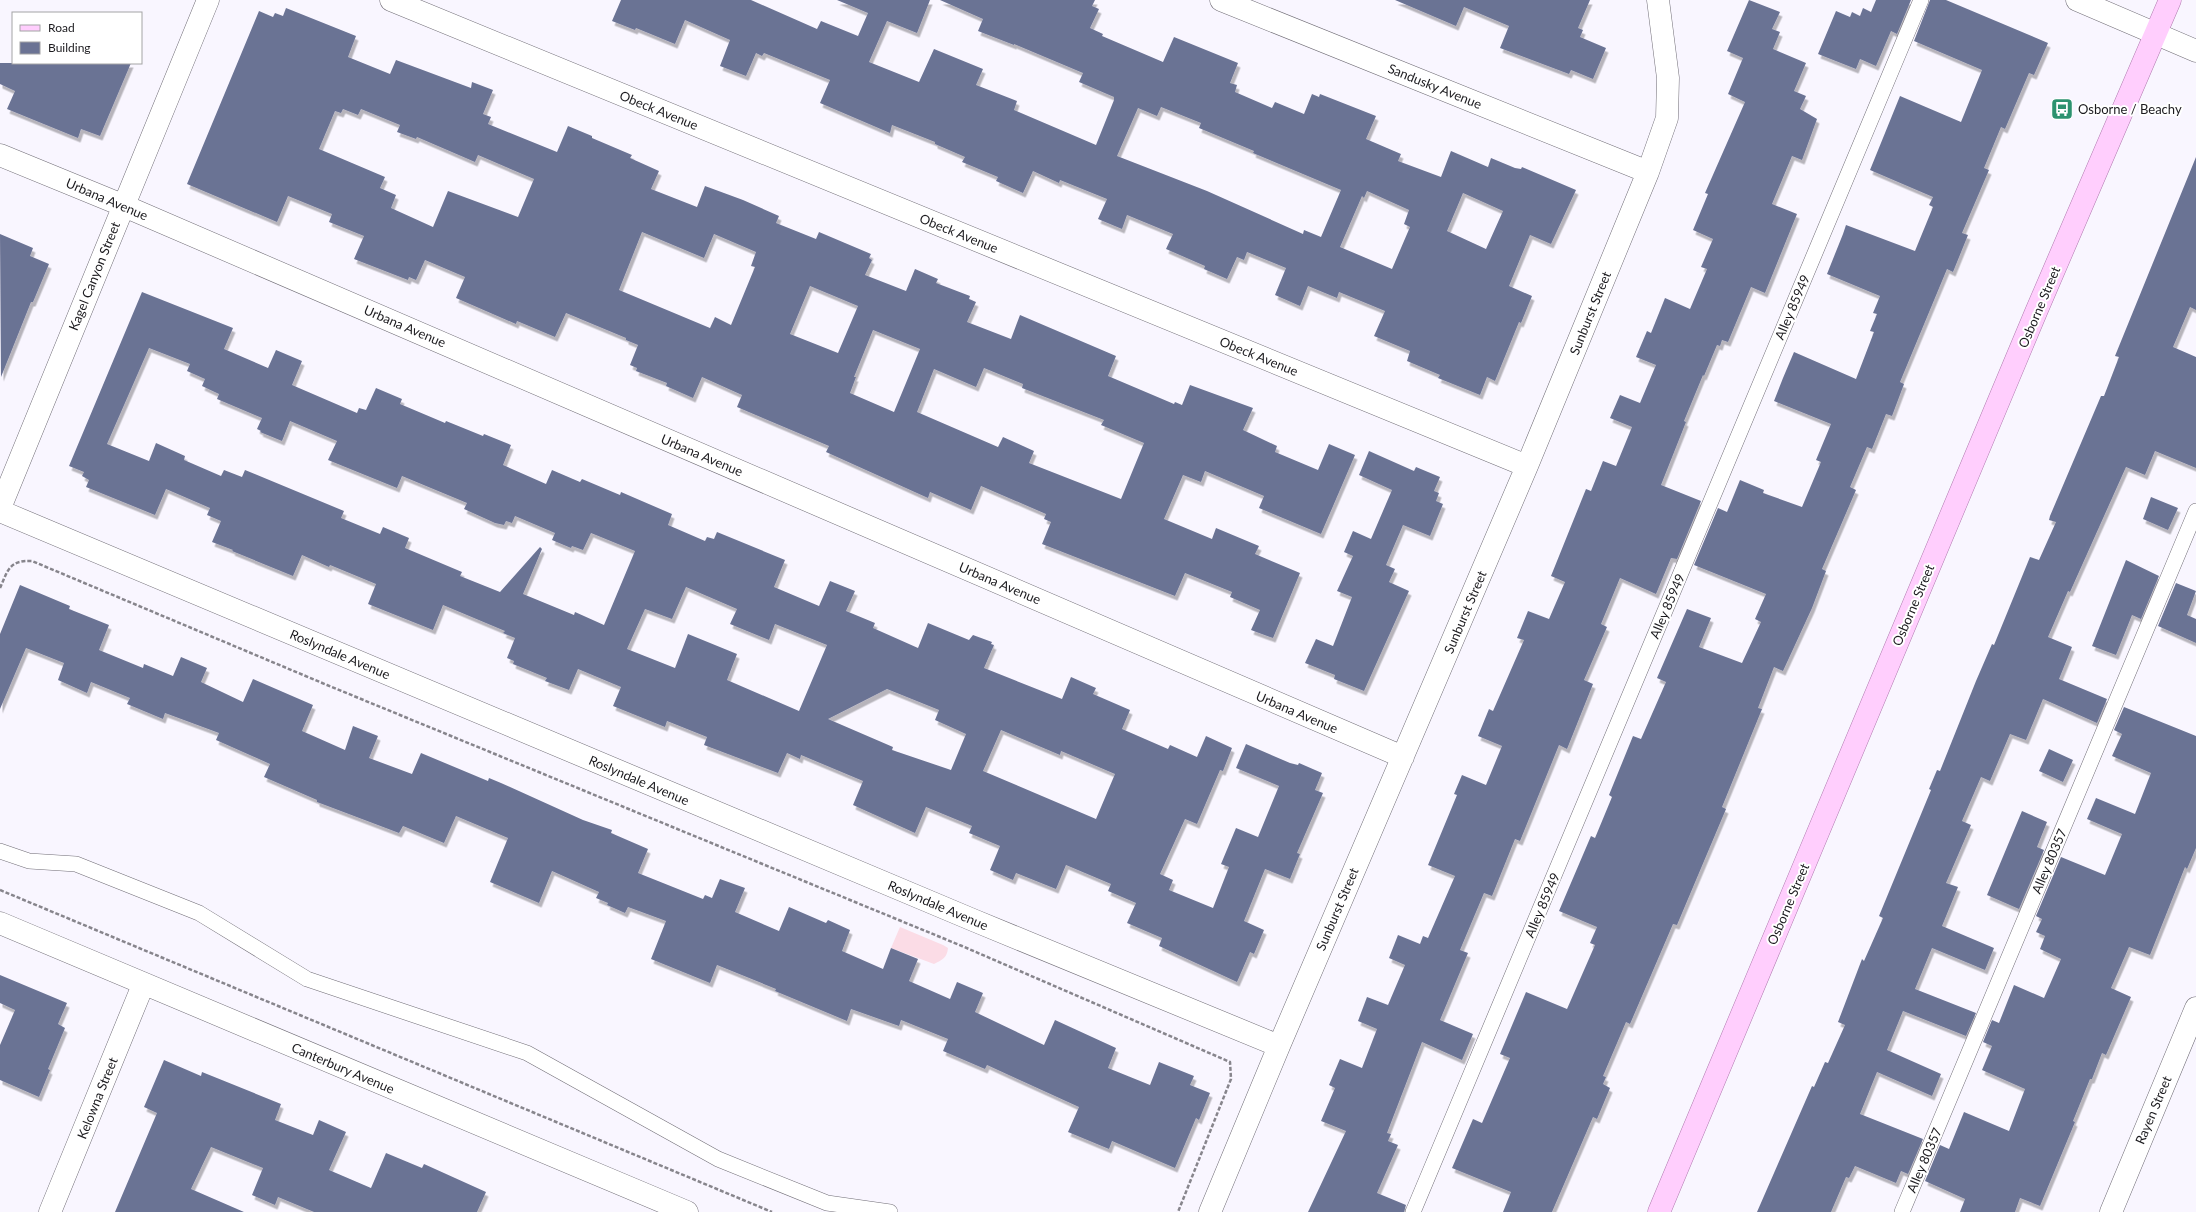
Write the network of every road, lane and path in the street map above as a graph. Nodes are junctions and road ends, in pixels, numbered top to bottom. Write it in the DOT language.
graph roads {
  1 [pos="208,0"];
  2 [pos="391,0"];
  3 [pos="1221,0"];
  4 [pos="1658,0"];
  5 [pos="1921,0"];
  6 [pos="2077,0"];
  7 [pos="2170,0"];
  8 [pos="2156,33"];
  9 [pos="2196,51"];
  10 [pos="0,155"];
  11 [pos="1648,172"];
  12 [pos="122,204"];
  13 [pos="1527,466"];
  14 [pos="0,508"];
  15 [pos="0,511"];
  16 [pos="2196,511"];
  17 [pos="0,588"];
  18 [pos="1403,757"];
  19 [pos="0,851"];
  20 [pos="0,890"];
  21 [pos="0,923"];
  22 [pos="143,985"];
  23 [pos="2196,1008"];
  24 [pos="1279,1046"];
  25 [pos="50,1212"];
  26 [pos="687,1212"];
  27 [pos="772,1212"];
  28 [pos="890,1212"];
  29 [pos="1178,1212"];
  30 [pos="1210,1212"];
  31 [pos="1413,1212"];
  32 [pos="1659,1212"];
  33 [pos="1902,1212"];
  34 [pos="2111,1212"];
  1 -- 12 [label="street, Kagel Canyon Street"];
  2 -- 13 [label="street, Obeck Avenue"];
  3 -- 11 [label="street, Sandusky Avenue"];
  4 -- 11 [label="street, Sunburst Street"];
  5 -- 31 [label="lane, Alley 85949"];
  6 -- 8 [label="street"];
  7 -- 8 [label="main road, Osborne Street"];
  8 -- 9 [label="street"];
  8 -- 32 [label="main road, Osborne Street"];
  10 -- 12 [label="street, Urbana Avenue"];
  11 -- 13 [label="street, Sunburst Street"];
  12 -- 14 [label="street, Kagel Canyon Street"];
  12 -- 18 [label="street, Urbana Avenue"];
  13 -- 18 [label="street, Sunburst Street"];
  15 -- 24 [label="street, Roslyndale Avenue"];
  16 -- 33 [label="lane, Alley 80357"];
  17 -- 29 [label="path"];
  18 -- 24 [label="street, Sunburst Street"];
  19 -- 28 [label="lane"];
  20 -- 27 [label="path"];
  21 -- 22 [label="street, Canterbury Avenue"];
  22 -- 25 [label="street, Kelowna Street"];
  22 -- 26 [label="street, Canterbury Avenue"];
  23 -- 34 [label="street, Rayen Street"];
  24 -- 30 [label="street, Sunburst Street"];
}
